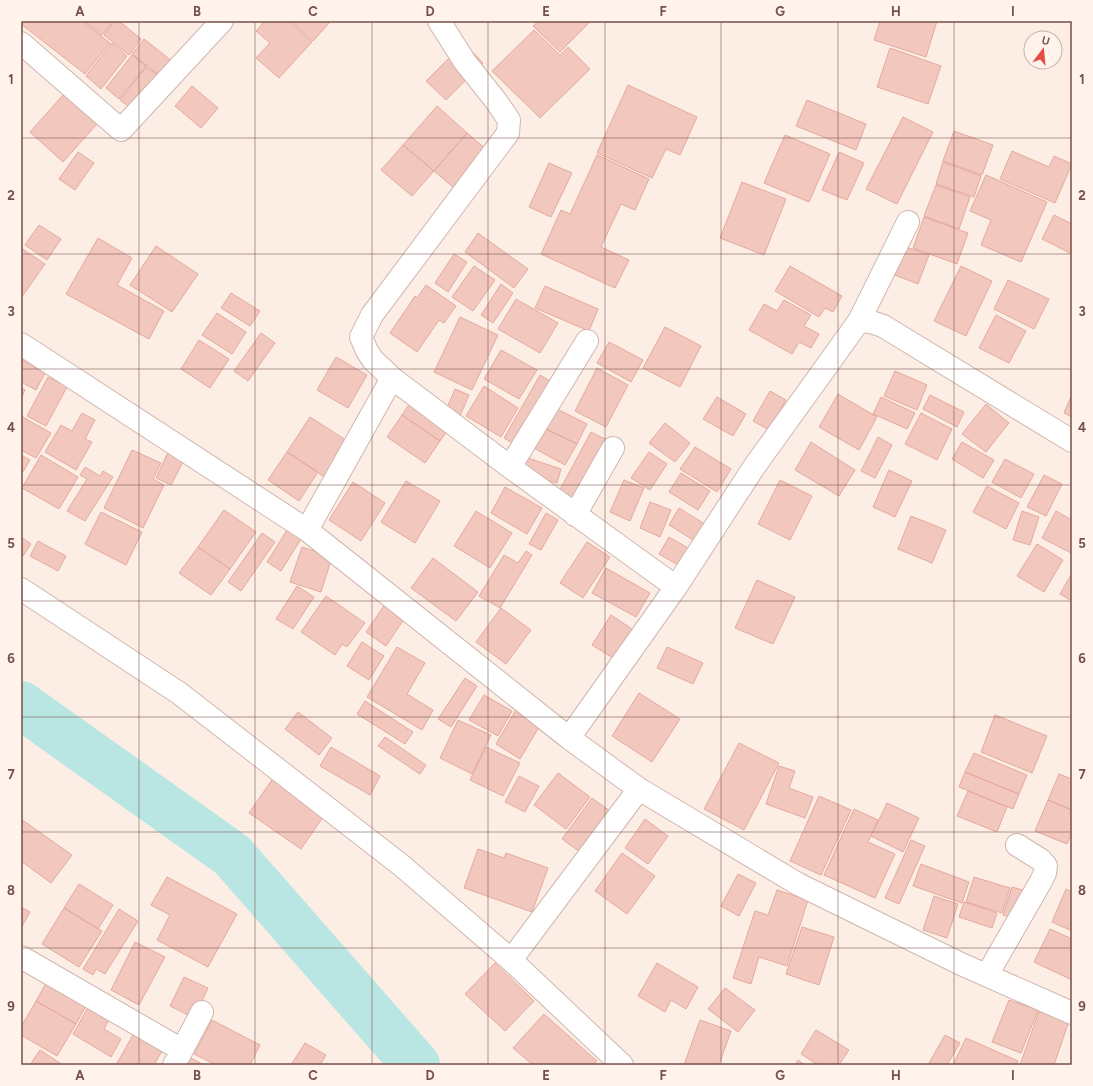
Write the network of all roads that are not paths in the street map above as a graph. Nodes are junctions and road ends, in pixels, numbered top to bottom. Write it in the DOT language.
graph roads {
  1 [pos="222,21"];
  2 [pos="439,21"];
  3 [pos="21,43"];
  4 [pos="908,222"];
  5 [pos="859,321"];
  6 [pos="588,340"];
  7 [pos="21,344"];
  8 [pos="392,378"];
  9 [pos="1072,441"];
  10 [pos="613,448"];
  11 [pos="510,467"];
  12 [pos="575,515"];
  13 [pos="307,530"];
  14 [pos="676,587"];
  15 [pos="21,589"];
  16 [pos="569,738"];
  17 [pos="639,789"];
  18 [pos="1017,845"];
  19 [pos="22,957"];
  20 [pos="511,960"];
  21 [pos="987,975"];
  22 [pos="202,1012"];
  23 [pos="1072,1013"];
  24 [pos="178,1057"];
  25 [pos="622,1065"];
  1 -- 3 [label="street"];
  2 -- 8 [label="street"];
  4 -- 5 [label="street"];
  5 -- 9 [label="street"];
  5 -- 14 [label="street"];
  6 -- 11 [label="street"];
  7 -- 13 [label="street"];
  8 -- 11 [label="street"];
  8 -- 13 [label="street"];
  10 -- 12 [label="street"];
  11 -- 12 [label="street"];
  12 -- 14 [label="street"];
  13 -- 16 [label="street"];
  14 -- 16 [label="street"];
  15 -- 20 [label="street"];
  16 -- 17 [label="street"];
  17 -- 20 [label="street"];
  17 -- 21 [label="street"];
  18 -- 21 [label="street"];
  19 -- 24 [label="street"];
  20 -- 25 [label="street"];
  21 -- 23 [label="street"];
  22 -- 24 [label="street"];
}
